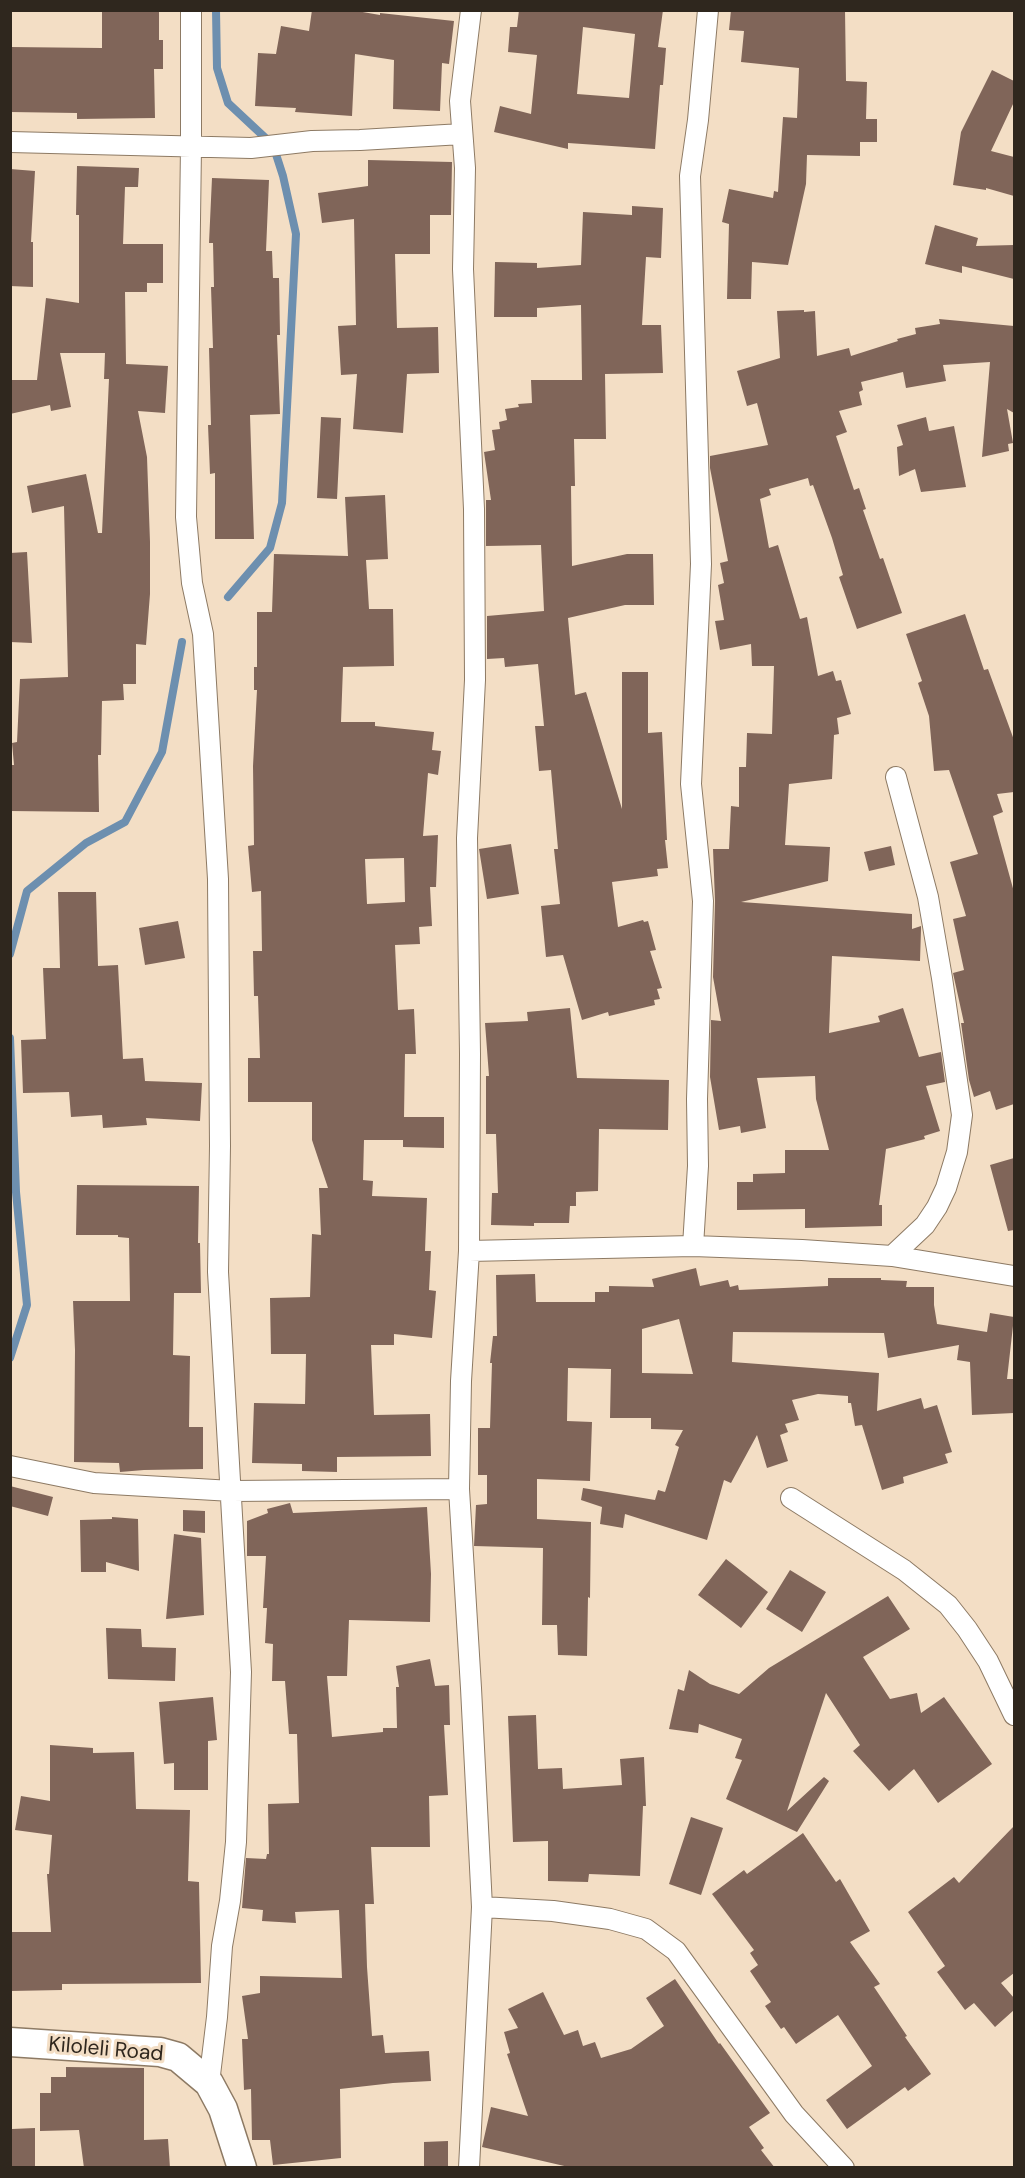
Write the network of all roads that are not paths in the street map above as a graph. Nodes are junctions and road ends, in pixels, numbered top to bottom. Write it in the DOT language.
graph roads {
  1 [pos="191,10"];
  2 [pos="471,10"];
  3 [pos="708,10"];
  4 [pos="462,134"];
  5 [pos="10,142"];
  6 [pos="192,146"];
  7 [pos="896,777"];
  8 [pos="693,1246"];
  9 [pos="469,1251"];
  10 [pos="892,1256"];
  11 [pos="1014,1276"];
  12 [pos="10,1466"];
  13 [pos="459,1489"];
  14 [pos="232,1491"];
  15 [pos="792,1498"];
  16 [pos="1014,1715"];
  17 [pos="482,1907"];
  18 [pos="10,2042"];
  19 [pos="209,2083"];
  20 [pos="242,2168"];
  21 [pos="469,2168"];
  22 [pos="844,2168"];
  1 -- 6 [label="street"];
  2 -- 4 [label="street"];
  3 -- 8 [label="street"];
  4 -- 6 [label="street"];
  4 -- 9 [label="street"];
  5 -- 6 [label="street"];
  6 -- 14 [label="street"];
  7 -- 10 [label="street"];
  8 -- 9 [label="street"];
  8 -- 10 [label="street"];
  9 -- 13 [label="street"];
  10 -- 11 [label="street"];
  12 -- 14 [label="street"];
  13 -- 14 [label="street"];
  13 -- 17 [label="street"];
  14 -- 19 [label="street"];
  15 -- 16 [label="street"];
  17 -- 21 [label="street"];
  17 -- 22 [label="street"];
  18 -- 19 [label="main road, Kiloleli Road"];
  19 -- 20 [label="main road, Kiloleli Road"];
}
